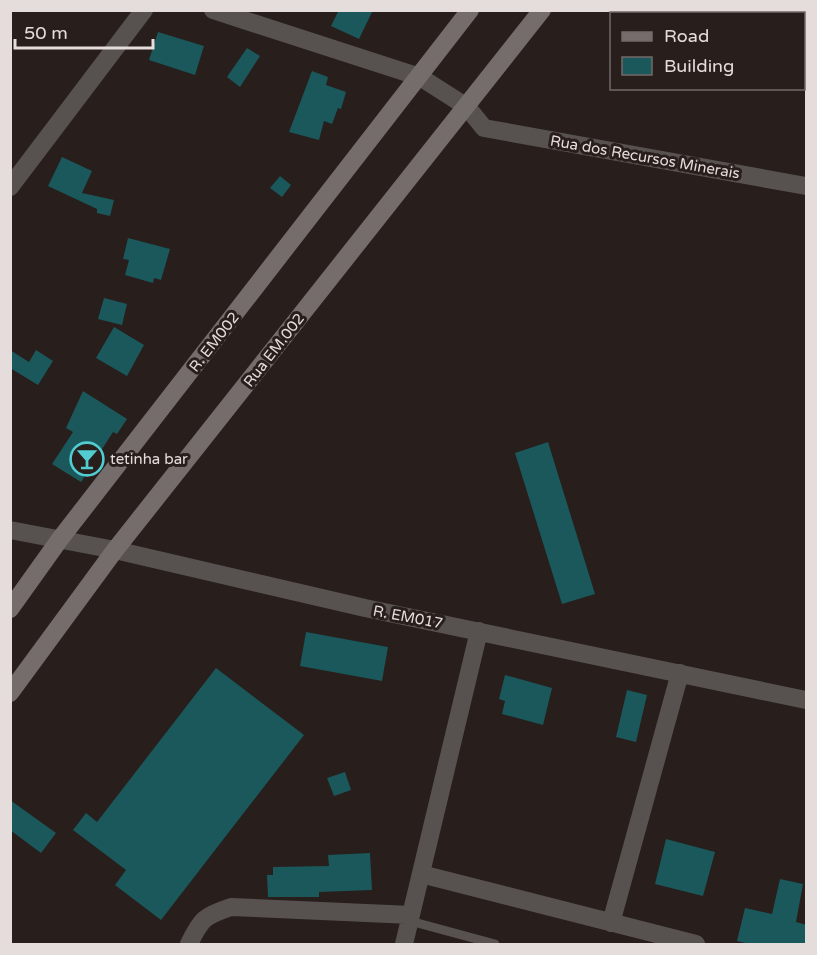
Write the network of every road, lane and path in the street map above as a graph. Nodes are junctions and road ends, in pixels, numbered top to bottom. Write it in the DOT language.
graph roads {
  1 [pos="144,10"];
  2 [pos="213,10"];
  3 [pos="470,10"];
  4 [pos="542,10"];
  5 [pos="420,77"];
  6 [pos="467,107"];
  7 [pos="807,186"];
  8 [pos="10,187"];
  9 [pos="10,530"];
  10 [pos="60,539"];
  11 [pos="115,550"];
  12 [pos="10,609"];
  13 [pos="479,631"];
  14 [pos="680,673"];
  15 [pos="10,693"];
  16 [pos="807,700"];
  17 [pos="421,874"];
  18 [pos="411,918"];
  19 [pos="611,923"];
  20 [pos="189,945"];
  21 [pos="404,945"];
  22 [pos="495,945"];
  23 [pos="696,945"];
  1 -- 8 [label="street"];
  2 -- 5 [label="street"];
  3 -- 5 [label="street"];
  4 -- 6 [label="street, Rua EM.002"];
  5 -- 6 [label="street"];
  5 -- 10 [label="street, R. EM002"];
  6 -- 7 [label="street, Rua dos Recursos Minerais"];
  6 -- 11 [label="street, Rua EM.002"];
  9 -- 10 [label="street, R. EM017"];
  10 -- 11 [label="street, R. EM017"];
  10 -- 12 [label="street, R. EM002"];
  11 -- 13 [label="street, R. EM017"];
  11 -- 15 [label="street, Rua EM.002"];
  13 -- 14 [label="street, R. EM017"];
  13 -- 17 [label="street"];
  14 -- 16 [label="street, R. EM017"];
  14 -- 19 [label="street"];
  17 -- 18 [label="street"];
  17 -- 19 [label="street"];
  18 -- 20 [label="street"];
  18 -- 21 [label="street"];
  18 -- 22 [label="lane"];
  19 -- 23 [label="street"];
}
